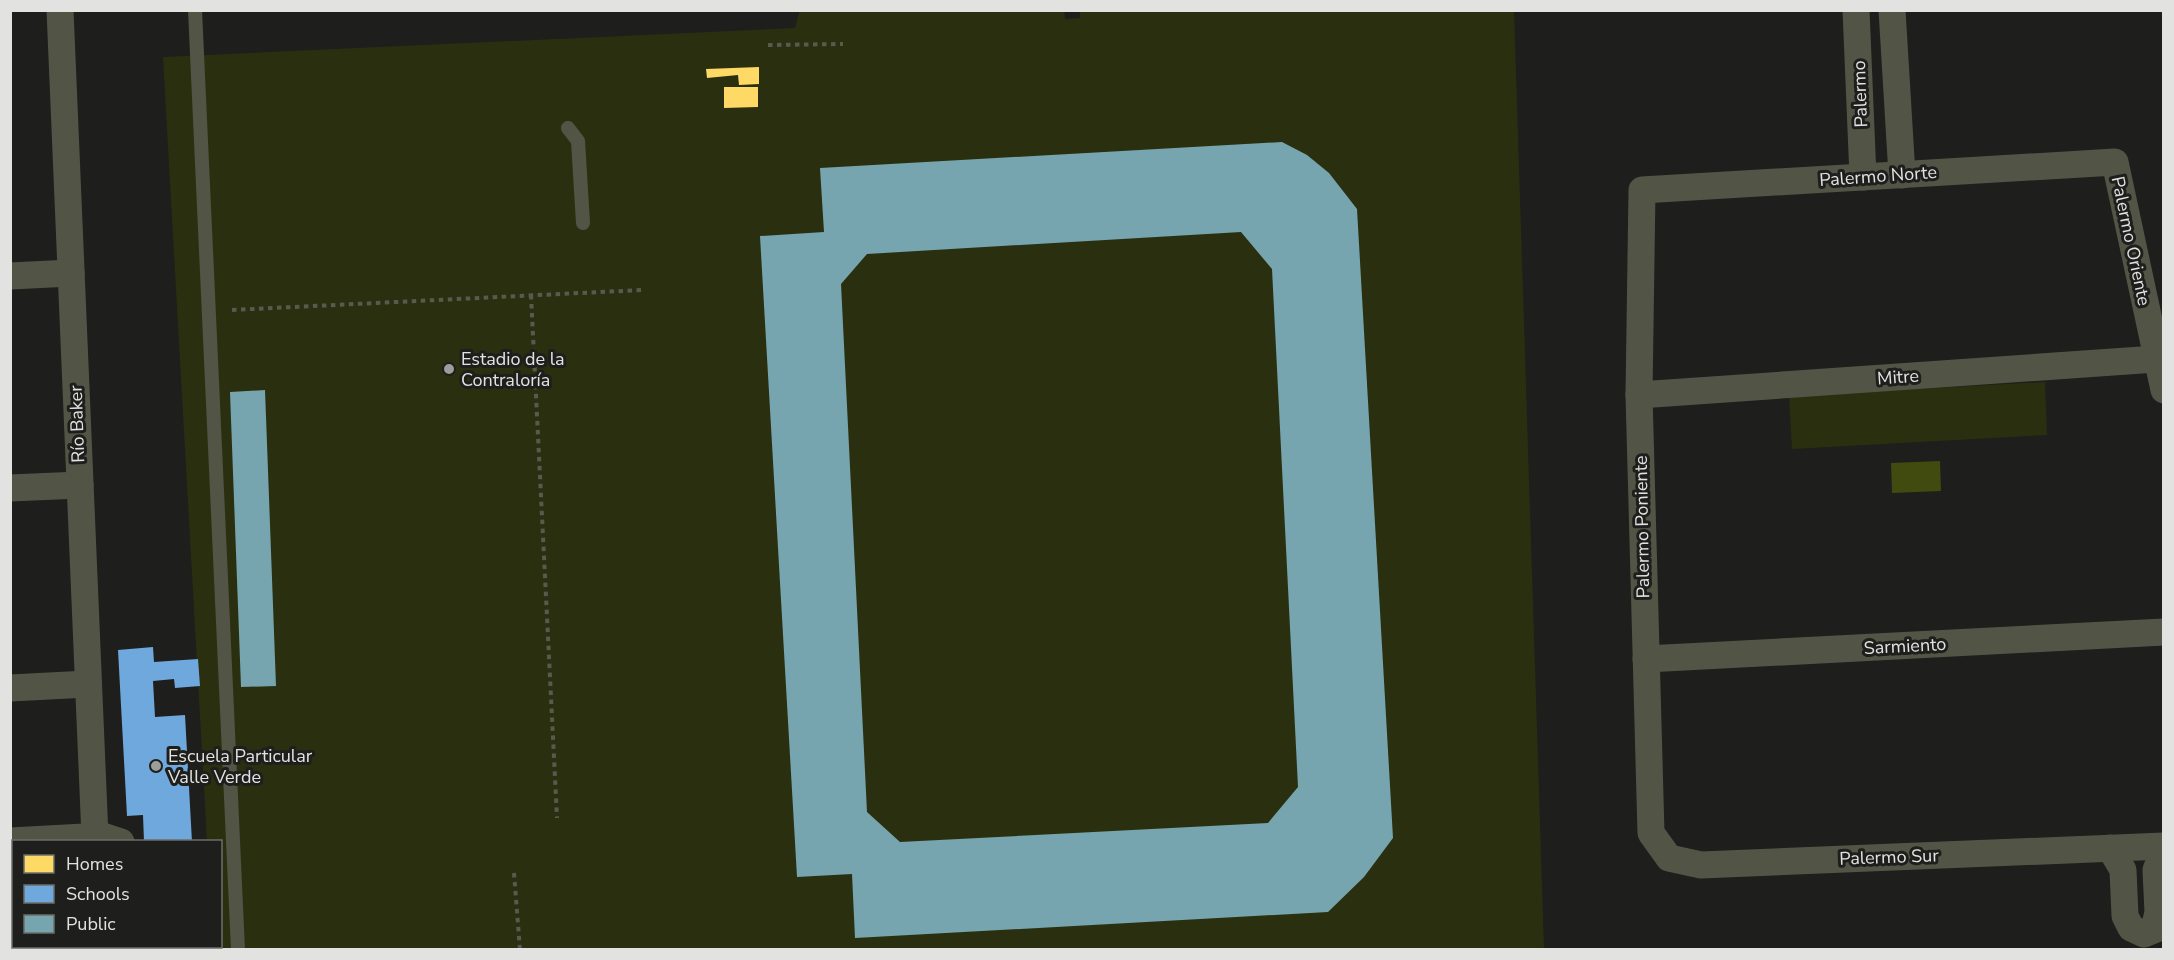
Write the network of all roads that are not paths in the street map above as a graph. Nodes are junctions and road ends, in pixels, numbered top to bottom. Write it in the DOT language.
graph roads {
  1 [pos="60,10"];
  2 [pos="195,10"];
  3 [pos="1856,10"];
  4 [pos="1892,10"];
  5 [pos="568,128"];
  6 [pos="2115,162"];
  7 [pos="1902,175"];
  8 [pos="1863,177"];
  9 [pos="1642,190"];
  10 [pos="582,223"];
  11 [pos="71,273"];
  12 [pos="10,276"];
  13 [pos="2156,359"];
  14 [pos="2163,390"];
  15 [pos="1639,395"];
  16 [pos="80,485"];
  17 [pos="10,488"];
  18 [pos="2163,632"];
  19 [pos="1646,659"];
  20 [pos="88,684"];
  21 [pos="10,688"];
  22 [pos="94,837"];
  23 [pos="31,840"];
  24 [pos="118,840"];
  25 [pos="2110,848"];
  26 [pos="2163,848"];
  27 [pos="1669,858"];
  28 [pos="238,950"];
  1 -- 11 [label="street, Río Baker"];
  2 -- 28 [label="lane"];
  3 -- 8 [label="street, Palermo"];
  4 -- 7 [label="street, Palermo"];
  5 -- 10 [label="lane"];
  6 -- 7 [label="street, Palermo Norte"];
  6 -- 13 [label="street, Palermo Oriente"];
  7 -- 8 [label="street, Palermo Norte"];
  8 -- 9 [label="street, Palermo Norte"];
  9 -- 15 [label="street, Palermo Poniente"];
  11 -- 12 [label="street"];
  11 -- 16 [label="street, Río Baker"];
  13 -- 14 [label="street, Palermo Oriente"];
  13 -- 15 [label="street, Mitre"];
  15 -- 19 [label="street, Palermo Poniente"];
  16 -- 17 [label="street"];
  16 -- 20 [label="street, Río Baker"];
  18 -- 19 [label="street, Sarmiento"];
  19 -- 27 [label="street, Palermo Poniente"];
  20 -- 21 [label="street"];
  20 -- 22 [label="street, Río Baker"];
  22 -- 23 [label="street"];
  22 -- 24 [label="street"];
  25 -- 26 [label="street, Palermo Sur"];
  25 -- 26 [label="street, Palermo Sur"];
  25 -- 27 [label="street, Palermo Sur"];
}
